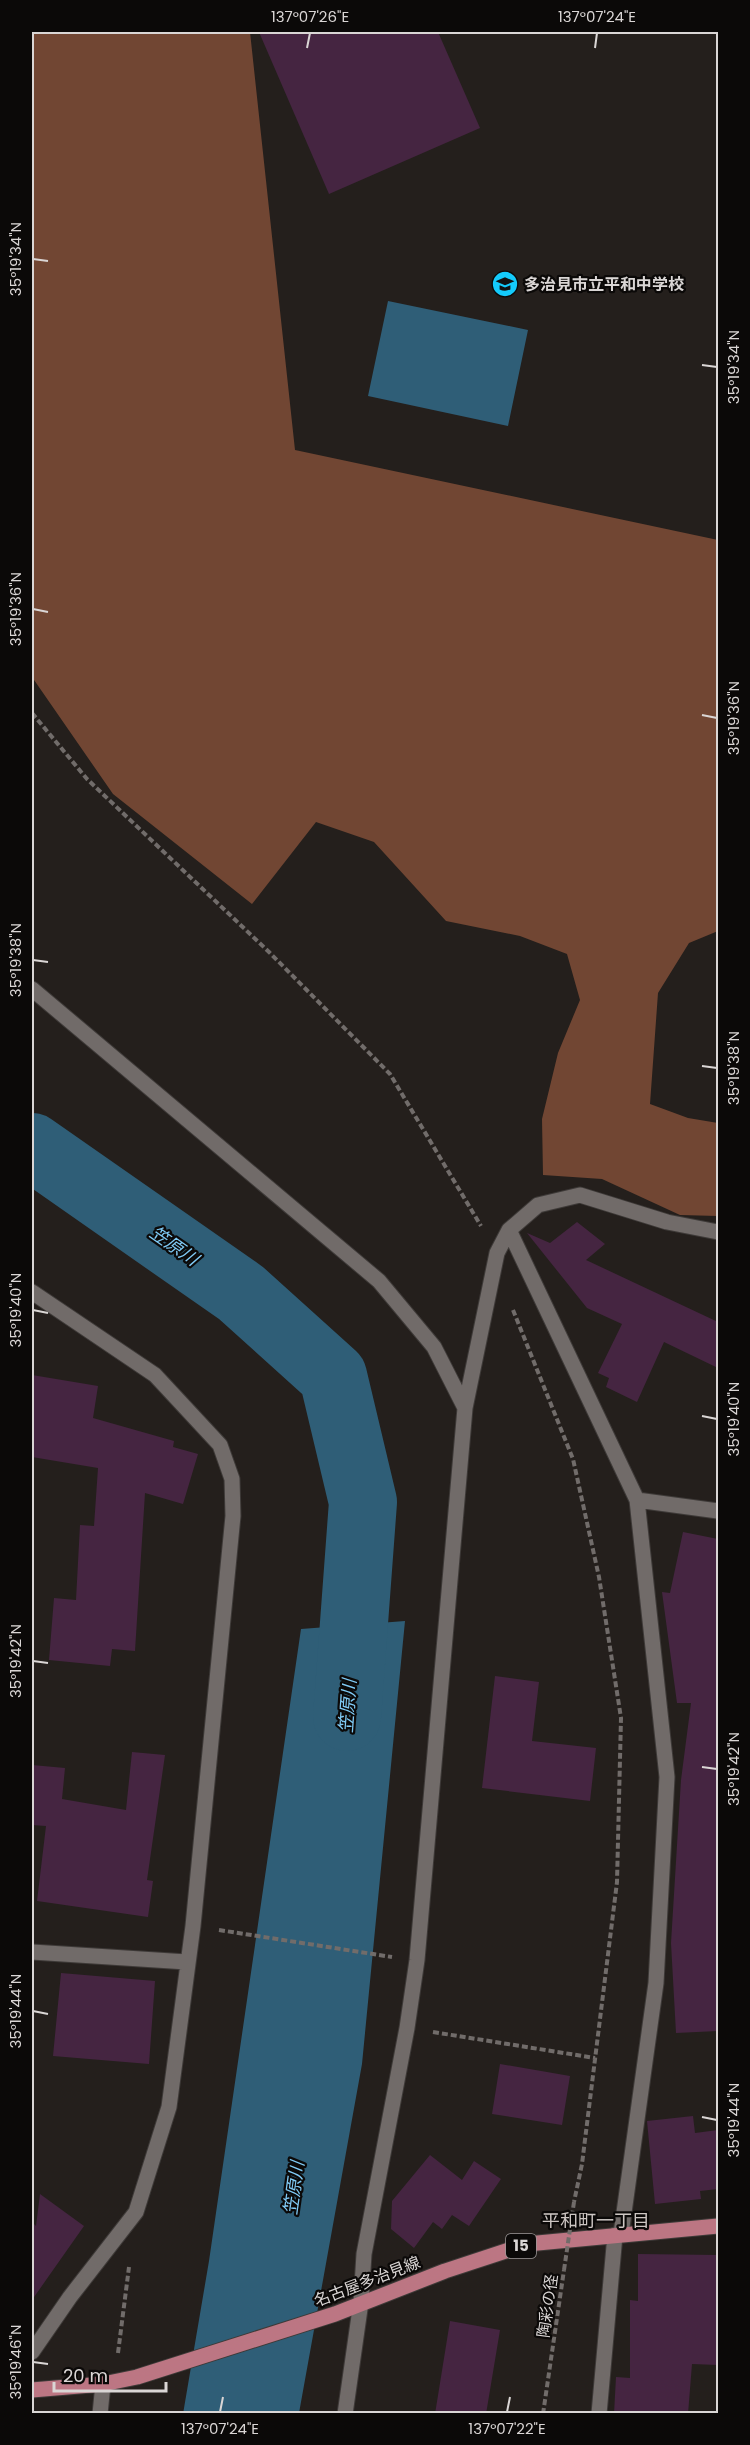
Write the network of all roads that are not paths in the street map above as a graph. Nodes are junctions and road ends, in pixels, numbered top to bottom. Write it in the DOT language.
graph roads {
  1 [pos="32,989"];
  2 [pos="509,1230"];
  3 [pos="718,1232"];
  4 [pos="32,1292"];
  5 [pos="465,1408"];
  6 [pos="637,1500"];
  7 [pos="718,1511"];
  8 [pos="32,1952"];
  9 [pos="187,1962"];
  10 [pos="718,2226"];
  11 [pos="618,2235"];
  12 [pos="361,2302"];
  13 [pos="32,2352"];
  14 [pos="103,2384"];
  15 [pos="32,2390"];
  16 [pos="100,2414"];
  17 [pos="345,2414"];
  18 [pos="599,2414"];
  1 -- 5 [label="street"];
  2 -- 3 [label="street"];
  2 -- 5 [label="street"];
  2 -- 6 [label="street"];
  4 -- 9 [label="street"];
  5 -- 12 [label="street"];
  6 -- 7 [label="street"];
  6 -- 11 [label="street"];
  8 -- 9 [label="street"];
  9 -- 13 [label="street"];
  10 -- 11 [label="main road, 名古屋多治見線 / 15"];
  11 -- 12 [label="main road, 名古屋多治見線 / 15"];
  11 -- 18 [label="street"];
  12 -- 14 [label="main road, 名古屋多治見線 / 15"];
  12 -- 17 [label="street"];
  14 -- 15 [label="main road, 名古屋多治見線 / 15"];
  14 -- 16 [label="street"];
}
